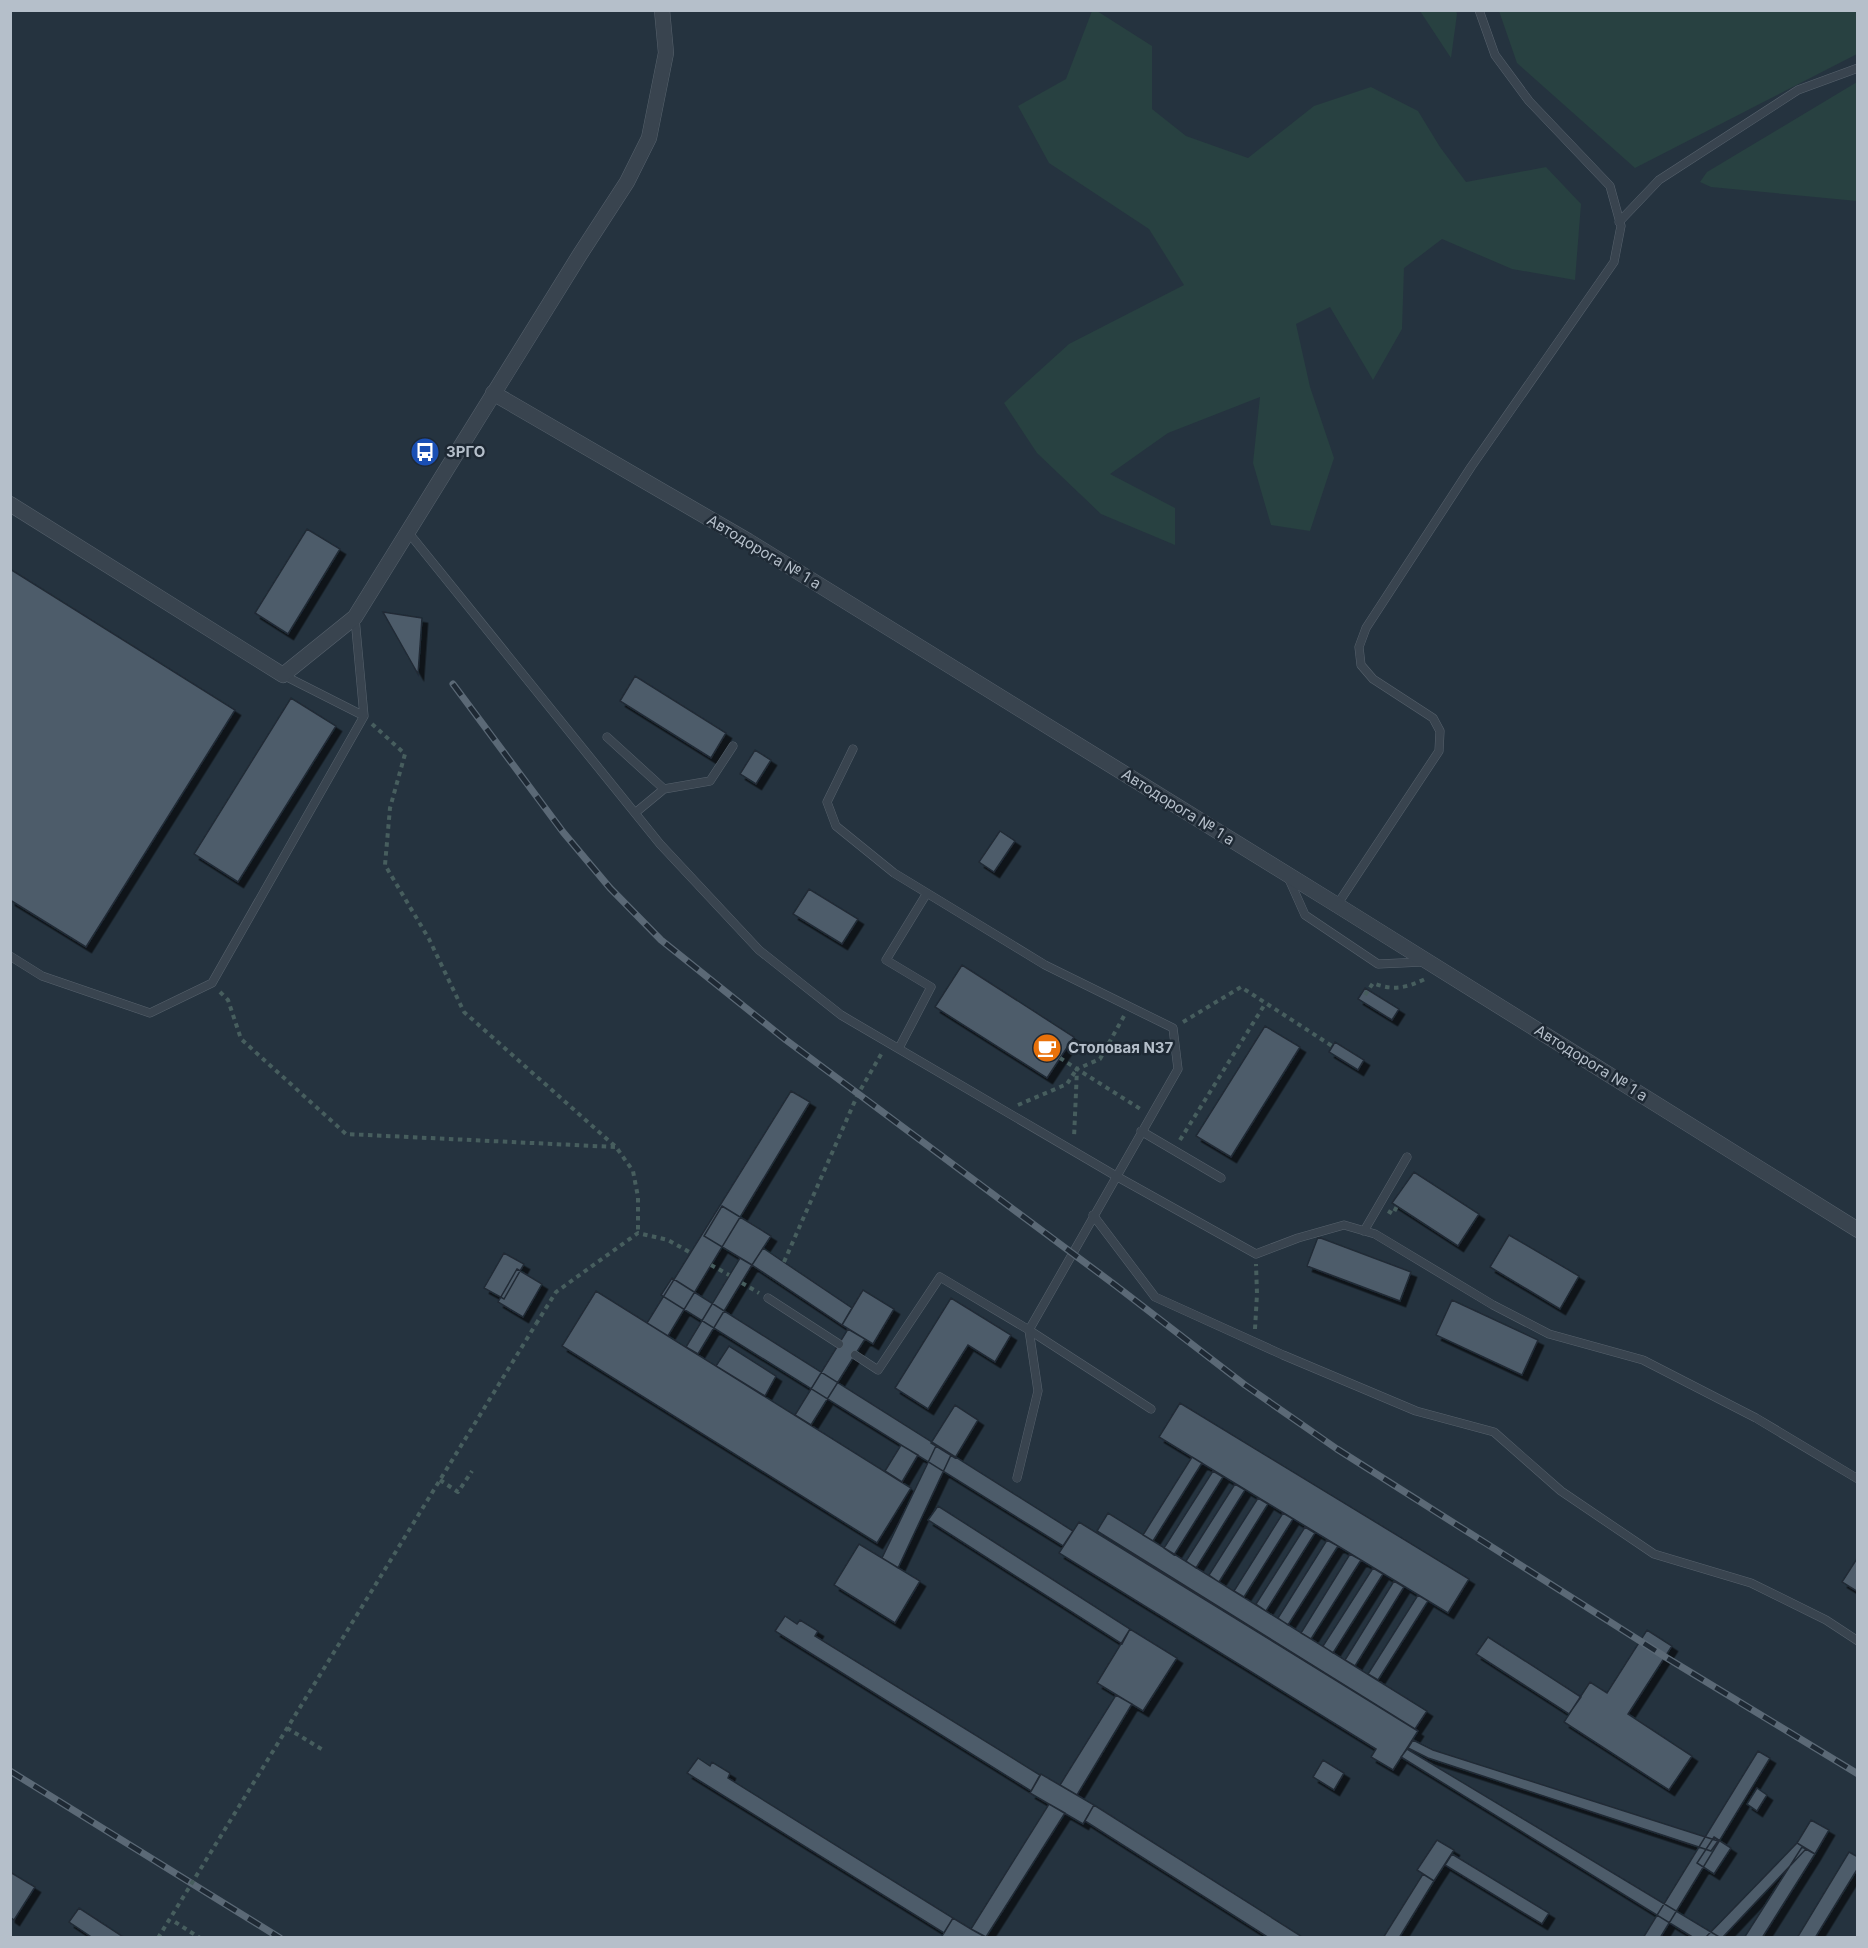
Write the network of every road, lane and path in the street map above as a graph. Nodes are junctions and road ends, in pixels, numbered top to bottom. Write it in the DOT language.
graph roads {
  1 [pos="662,10"];
  2 [pos="1479,10"];
  3 [pos="1857,68"];
  4 [pos="1619,222"];
  5 [pos="493,393"];
  6 [pos="10,504"];
  7 [pos="408,532"];
  8 [pos="355,617"];
  9 [pos="283,675"];
  10 [pos="364,716"];
  11 [pos="607,737"];
  12 [pos="733,746"];
  13 [pos="853,749"];
  14 [pos="664,789"];
  15 [pos="635,813"];
  16 [pos="1286,873"];
  17 [pos="927,893"];
  18 [pos="1337,905"];
  19 [pos="10,956"];
  20 [pos="1428,962"];
  21 [pos="1426,978"];
  22 [pos="212,983"];
  23 [pos="1365,995"];
  24 [pos="1265,1004"];
  25 [pos="1130,1007"];
  26 [pos="1173,1028"];
  27 [pos="888,1041"];
  28 [pos="1332,1046"];
  29 [pos="899,1048"];
  30 [pos="1060,1058"];
  31 [pos="1077,1069"];
  32 [pos="1006,1111"];
  33 [pos="1150,1116"];
  34 [pos="1141,1131"];
  35 [pos="616,1147"];
  36 [pos="1073,1150"];
  37 [pos="1174,1151"];
  38 [pos="1407,1157"];
  39 [pos="1116,1176"];
  40 [pos="1221,1178"];
  41 [pos="1093,1215"];
  42 [pos="1857,1230"];
  43 [pos="1364,1231"];
  44 [pos="638,1233"];
  45 [pos="691,1253"];
  46 [pos="784,1263"];
  47 [pos="711,1265"];
  48 [pos="1256,1272"];
  49 [pos="729,1275"];
  50 [pos="768,1298"];
  51 [pos="1029,1330"];
  52 [pos="1254,1341"];
  53 [pos="839,1344"];
  54 [pos="855,1355"];
  55 [pos="1151,1409"];
  56 [pos="472,1471"];
  57 [pos="1017,1478"];
  58 [pos="1857,1479"];
  59 [pos="440,1480"];
  60 [pos="1857,1641"];
  61 [pos="287,1728"];
  62 [pos="323,1750"];
  63 [pos="175,1922"];
  64 [pos="158,1938"];
  65 [pos="200,1938"];
  1 -- 5 [label="street"];
  2 -- 4 [label="lane"];
  3 -- 4 [label="lane"];
  4 -- 18 [label="lane"];
  5 -- 7 [label="street"];
  5 -- 16 [label="street, Автодорога № 1 а"];
  6 -- 9 [label="street"];
  7 -- 8 [label="street"];
  7 -- 15 [label="lane"];
  8 -- 9 [label="street"];
  8 -- 10 [label="lane"];
  9 -- 10 [label="lane"];
  10 -- 22 [label="lane"];
  10 -- 35 [label="path"];
  11 -- 14 [label="lane"];
  12 -- 14 [label="lane"];
  13 -- 17 [label="lane"];
  14 -- 15 [label="lane"];
  15 -- 27 [label="lane"];
  16 -- 18 [label="street, Автодорога № 1 а"];
  16 -- 20 [label="lane"];
  17 -- 25 [label="lane"];
  17 -- 29 [label="lane"];
  18 -- 20 [label="street, Автодорога № 1 а"];
  19 -- 22 [label="lane"];
  20 -- 42 [label="street, Автодорога № 1 а"];
  21 -- 23 [label="path"];
  22 -- 35 [label="path"];
  24 -- 26 [label="path"];
  24 -- 28 [label="path"];
  24 -- 37 [label="path"];
  25 -- 26 [label="lane"];
  25 -- 31 [label="path"];
  26 -- 33 [label="lane"];
  27 -- 29 [label="lane"];
  27 -- 46 [label="path"];
  29 -- 32 [label="lane"];
  30 -- 31 [label="path"];
  31 -- 32 [label="path"];
  31 -- 33 [label="path"];
  31 -- 36 [label="path"];
  32 -- 36 [label="lane"];
  33 -- 34 [label="lane"];
  34 -- 37 [label="lane"];
  34 -- 39 [label="lane"];
  35 -- 44 [label="path"];
  36 -- 39 [label="lane"];
  37 -- 40 [label="lane"];
  38 -- 43 [label="lane"];
  39 -- 41 [label="lane"];
  39 -- 43 [label="lane"];
  41 -- 51 [label="lane"];
  41 -- 52 [label="lane"];
  43 -- 58 [label="lane"];
  44 -- 45 [label="path"];
  44 -- 59 [label="path, bridge"];
  47 -- 49 [label="path"];
  48 -- 52 [label="path"];
  50 -- 53 [label="lane"];
  51 -- 54 [label="lane"];
  51 -- 55 [label="lane"];
  51 -- 57 [label="lane"];
  52 -- 60 [label="lane"];
  56 -- 59 [label="path"];
  59 -- 61 [label="path, bridge"];
  61 -- 62 [label="path"];
  61 -- 64 [label="path, bridge"];
  63 -- 65 [label="path"];
}
